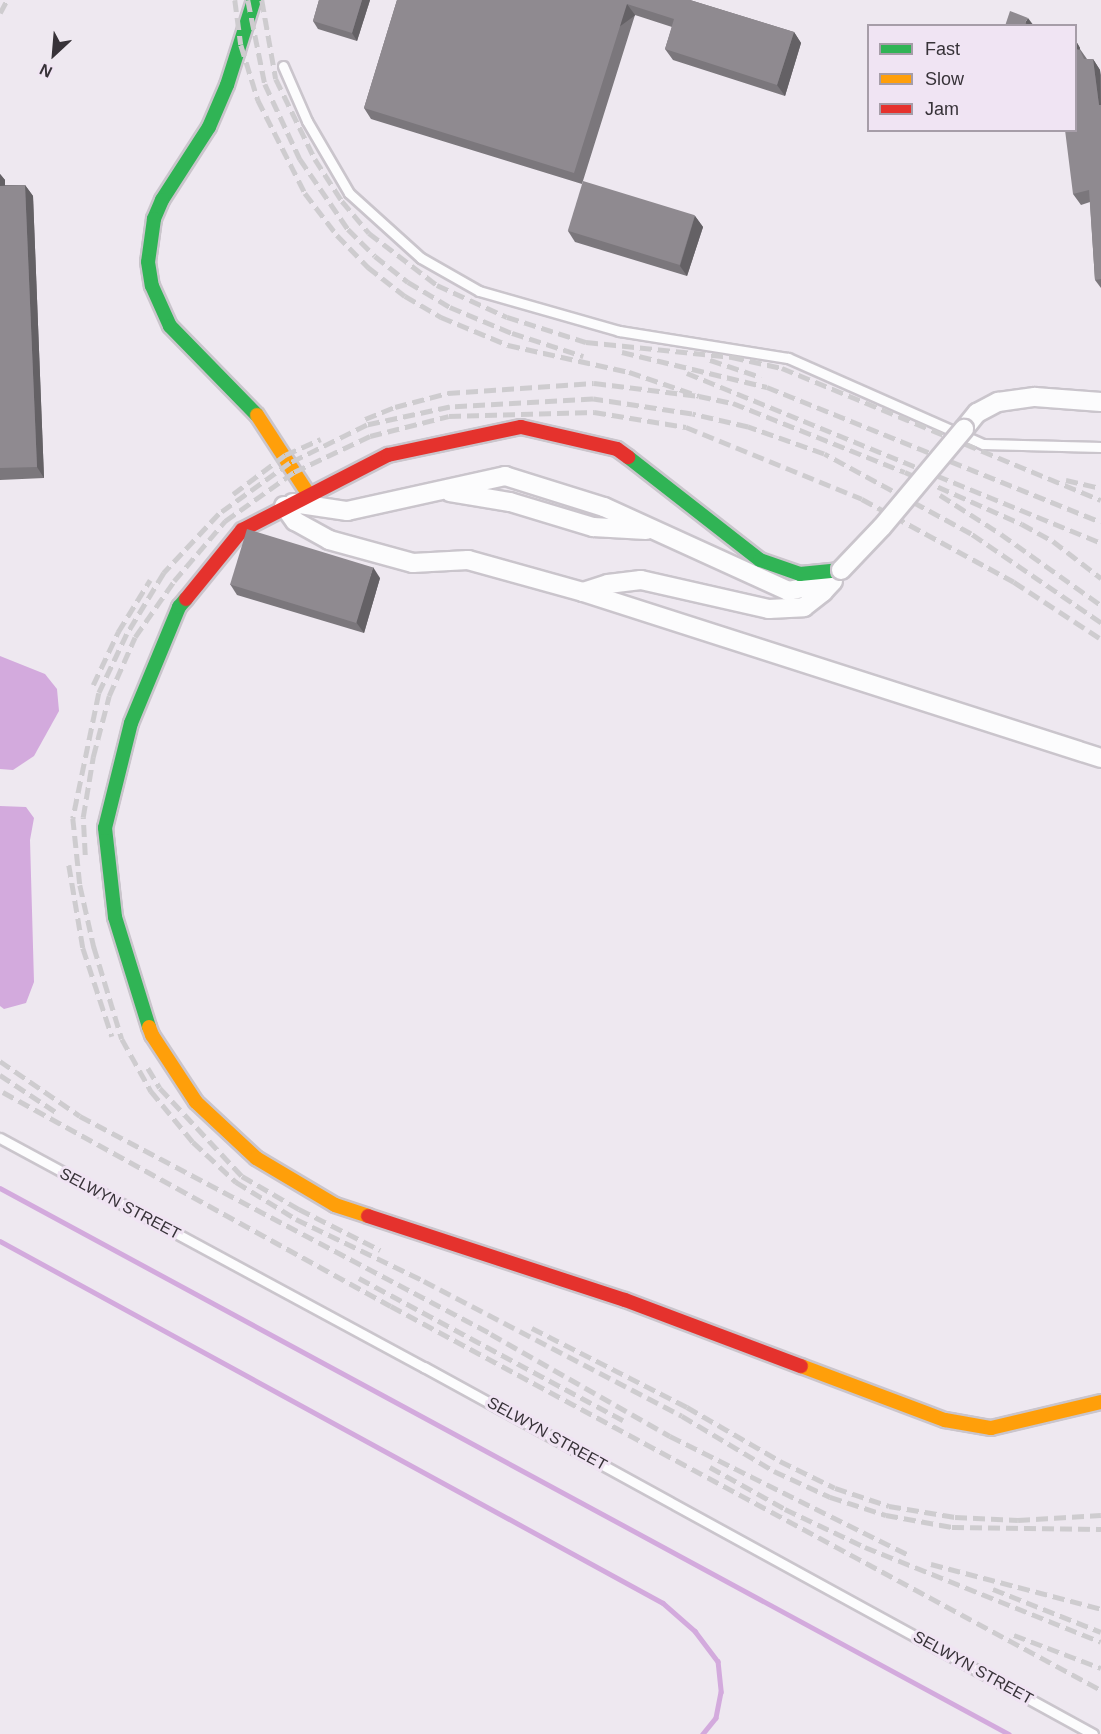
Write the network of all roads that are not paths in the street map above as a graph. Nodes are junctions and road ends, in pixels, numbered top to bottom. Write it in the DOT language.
graph roads {
  1 [pos="254,0"];
  2 [pos="283,66"];
  3 [pos="1101,402"];
  4 [pos="1101,447"];
  5 [pos="441,490"];
  6 [pos="295,502"];
  7 [pos="656,531"];
  8 [pos="837,576"];
  9 [pos="583,592"];
  10 [pos="1101,758"];
  11 [pos="0,1138"];
  12 [pos="1101,1402"];
  13 [pos="1093,1734"];
  1 -- 6 [label="street"];
  2 -- 4 [label="lane"];
  3 -- 8 [label="street, bridge"];
  5 -- 6 [label="street"];
  5 -- 7 [label="street"];
  5 -- 7 [label="street"];
  6 -- 8 [label="street"];
  6 -- 9 [label="street"];
  6 -- 12 [label="street"];
  7 -- 8 [label="street"];
  8 -- 9 [label="street"];
  9 -- 10 [label="street"];
  11 -- 13 [label="lane, SELWYN STREET"];
}
